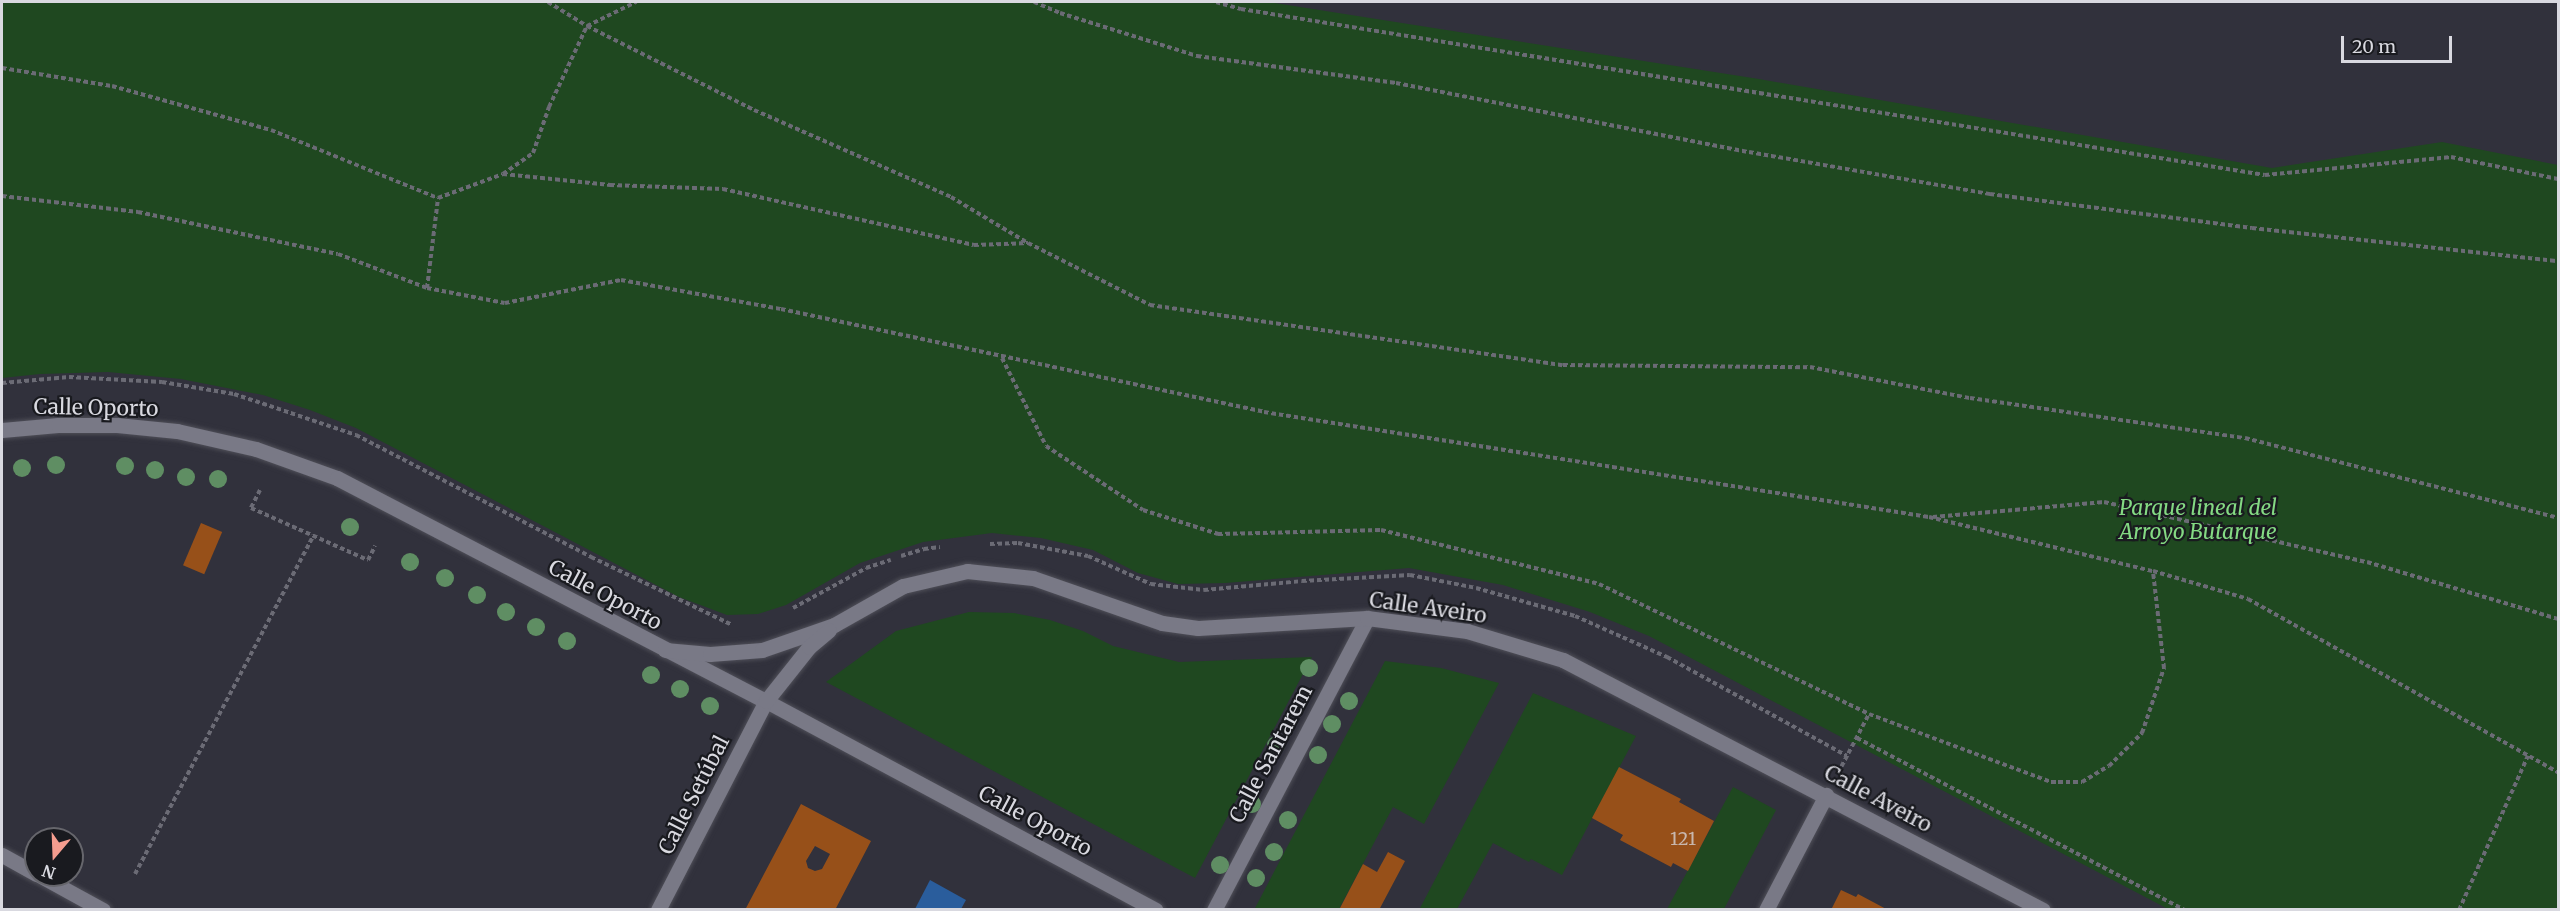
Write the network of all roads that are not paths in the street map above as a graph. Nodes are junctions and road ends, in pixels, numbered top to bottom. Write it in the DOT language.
graph roads {
  1 [pos="2,430"];
  2 [pos="1366,618"];
  3 [pos="834,625"];
  4 [pos="665,650"];
  5 [pos="766,701"];
  6 [pos="1826,795"];
  7 [pos="2,855"];
  8 [pos="24,867"];
  9 [pos="62,887"];
  10 [pos="103,909"];
  11 [pos="658,909"];
  12 [pos="1156,909"];
  13 [pos="1214,909"];
  14 [pos="1766,909"];
  15 [pos="2043,909"];
  1 -- 4 [label="street, Calle Oporto"];
  2 -- 3 [label="street, Calle Aveiro"];
  2 -- 6 [label="street, Calle Aveiro"];
  2 -- 13 [label="street, Calle Santarem"];
  3 -- 4 [label="street, Calle Aveiro"];
  3 -- 5 [label="street, Calle Aveiro"];
  4 -- 5 [label="street, Calle Oporto"];
  5 -- 11 [label="street, Calle Setúbal"];
  5 -- 12 [label="street, Calle Oporto"];
  6 -- 14 [label="street"];
  6 -- 15 [label="street, Calle Aveiro"];
  7 -- 8 [label="street"];
  9 -- 10 [label="street"];
}
